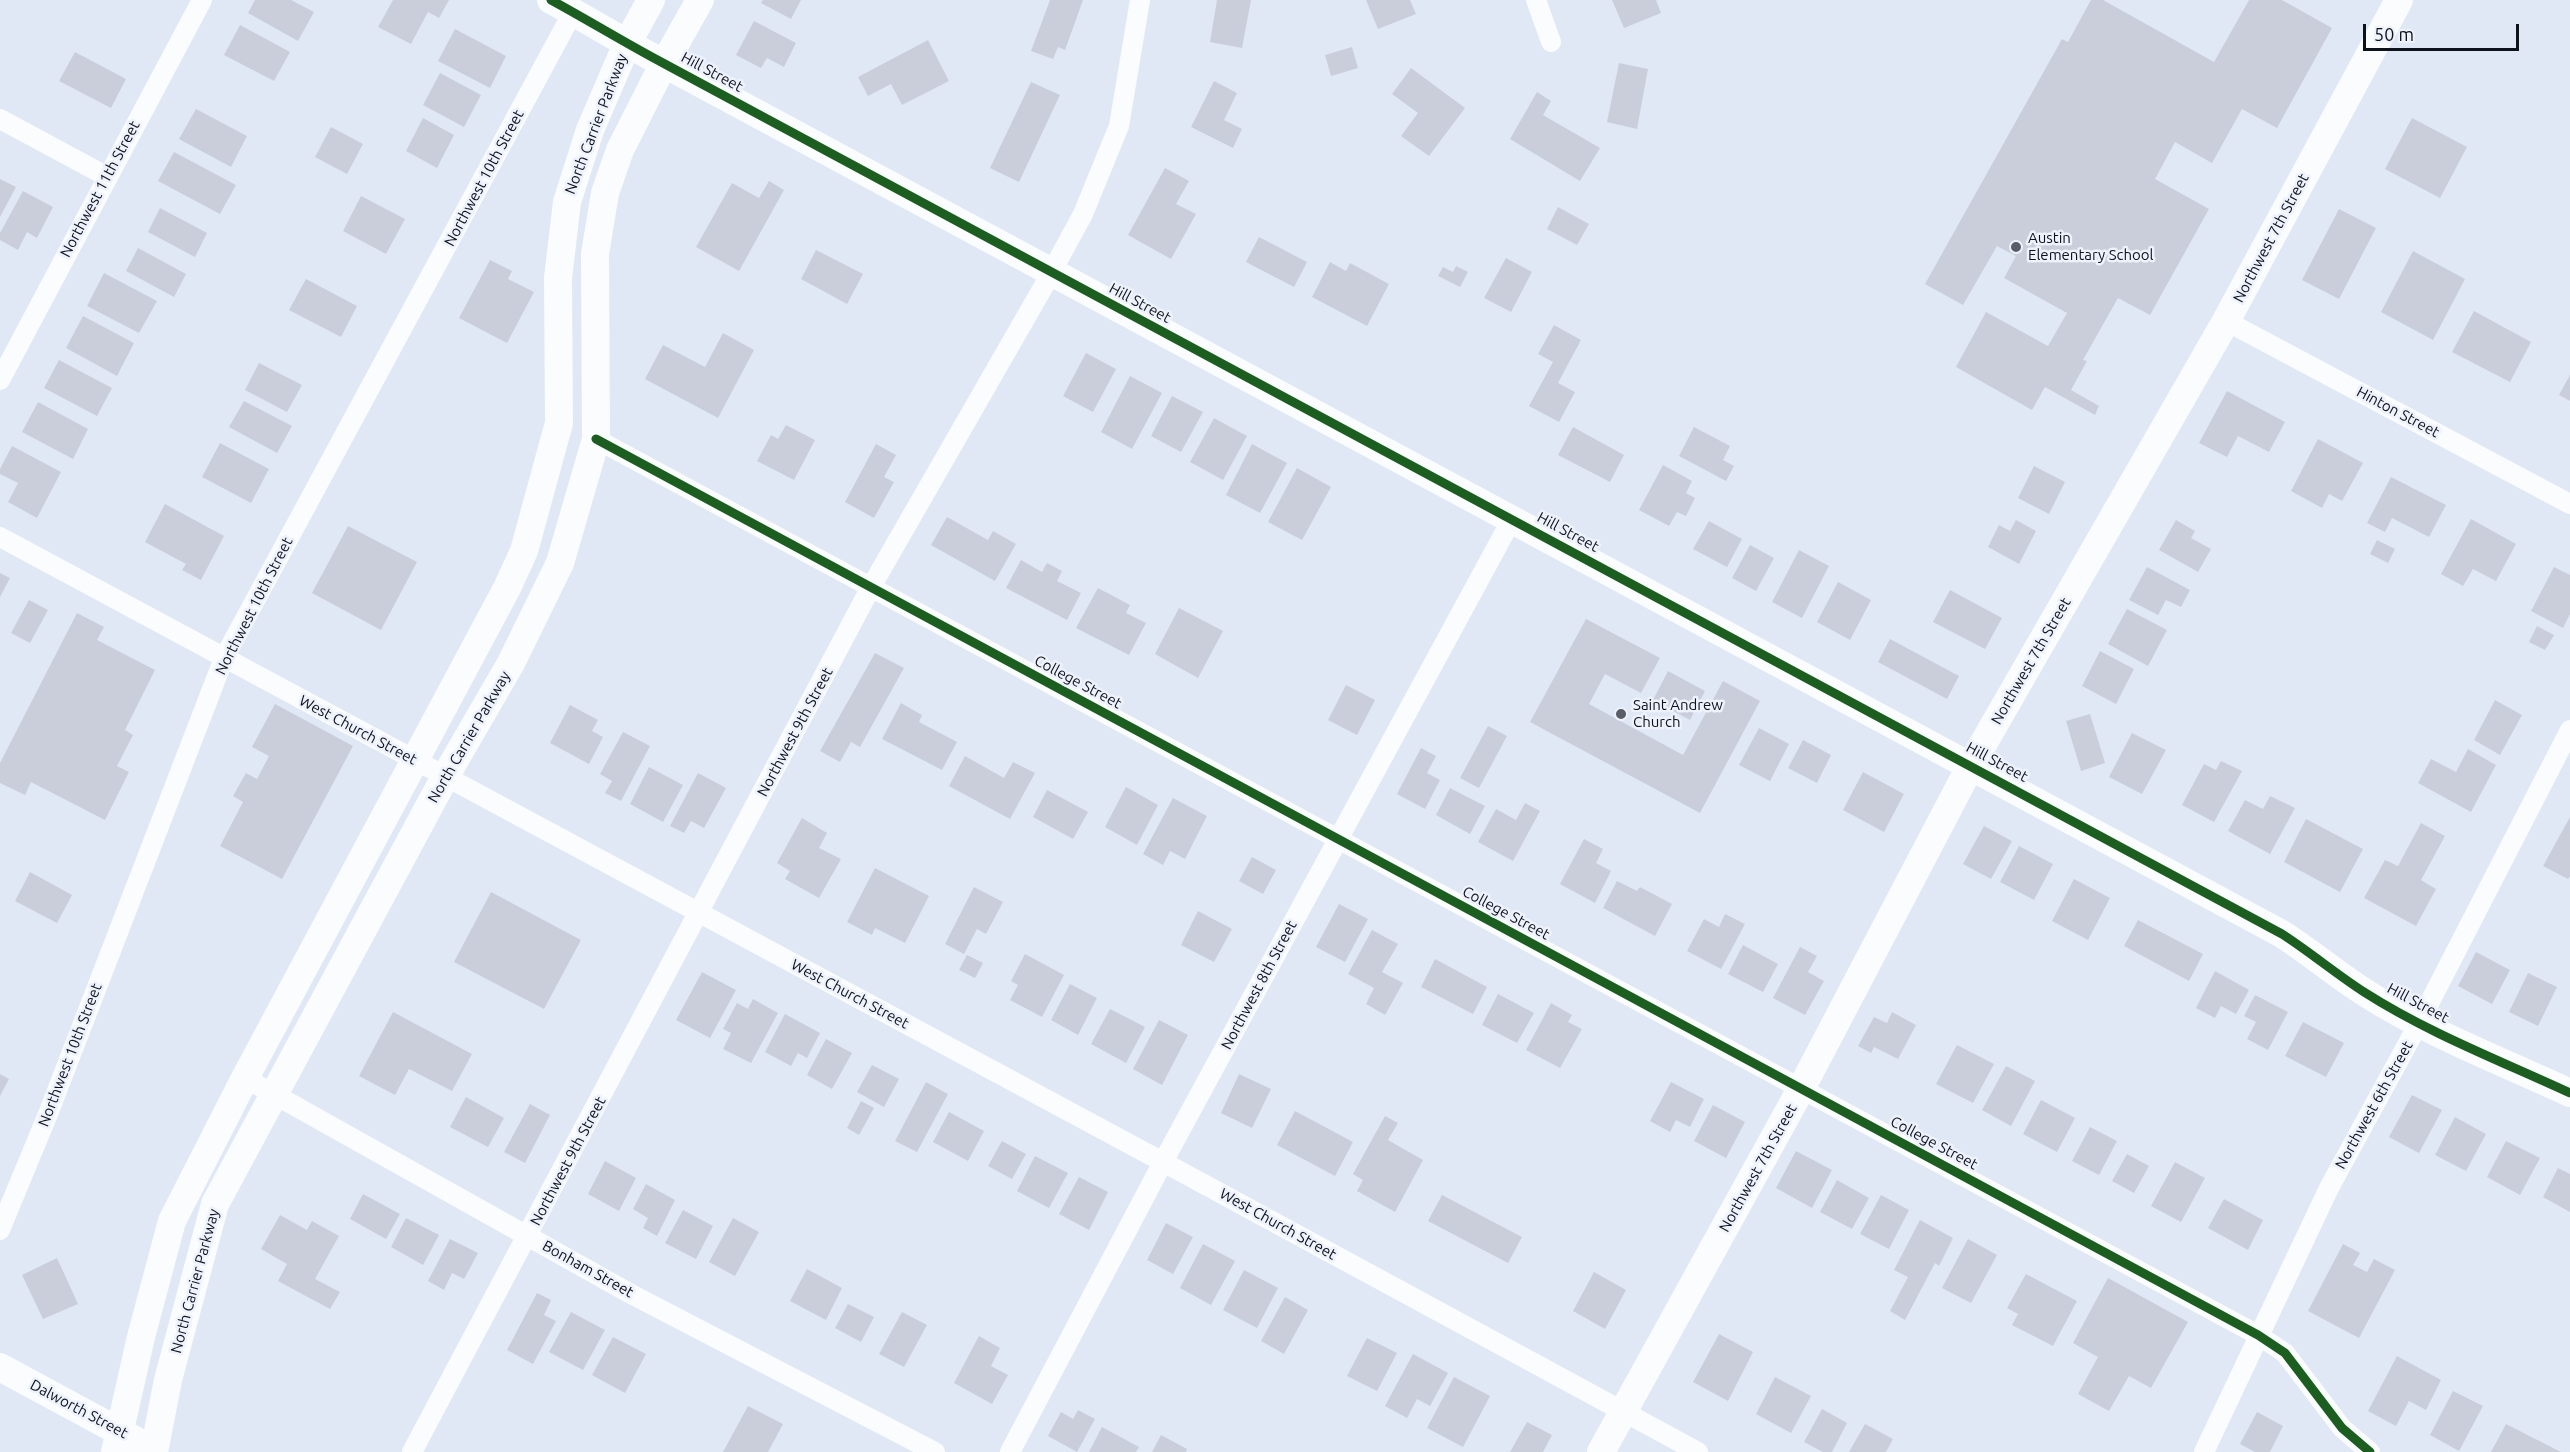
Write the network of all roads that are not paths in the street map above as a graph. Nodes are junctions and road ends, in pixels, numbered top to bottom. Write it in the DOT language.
graph roads {
  1 [pos="201,0"];
  2 [pos="651,0"];
  3 [pos="700,0"];
  4 [pos="1140,0"];
  5 [pos="1536,0"];
  6 [pos="2399,0"];
  7 [pos="562,6"];
  8 [pos="1551,42"];
  9 [pos="627,44"];
  10 [pos="664,64"];
  11 [pos="0,119"];
  12 [pos="106,176"];
  13 [pos="1052,273"];
  14 [pos="2226,321"];
  15 [pos="0,380"];
  16 [pos="596,439"];
  17 [pos="2570,504"];
  18 [pos="1512,519"];
  19 [pos="0,537"];
  20 [pos="871,588"];
  21 [pos="224,658"];
  22 [pos="2570,730"];
  23 [pos="413,759"];
  24 [pos="1971,765"];
  25 [pos="446,777"];
  26 [pos="1338,839"];
  27 [pos="699,913"];
  28 [pos="2420,1023"];
  29 [pos="245,1078"];
  30 [pos="1801,1089"];
  31 [pos="2570,1093"];
  32 [pos="275,1095"];
  33 [pos="1163,1162"];
  34 [pos="0,1230"];
  35 [pos="528,1236"];
  36 [pos="2258,1335"];
  37 [pos="0,1367"];
  38 [pos="1623,1412"];
  39 [pos="117,1442"];
  40 [pos="155,1451"];
  41 [pos="412,1452"];
  42 [pos="935,1452"];
  43 [pos="1010,1452"];
  44 [pos="1601,1452"];
  45 [pos="1698,1452"];
  46 [pos="2204,1452"];
  47 [pos="2370,1452"];
  1 -- 12 [label="street, Northwest 11th Street"];
  2 -- 9 [label="street, North Carrier Parkway"];
  3 -- 10 [label="street, North Carrier Parkway"];
  4 -- 13 [label="street, Northwest 9th Street"];
  5 -- 8 [label="street"];
  6 -- 14 [label="street, Northwest 7th Street"];
  7 -- 9 [label="street, Hill Street"];
  7 -- 21 [label="street, Northwest 10th Street"];
  9 -- 10 [label="street, Hill Street"];
  9 -- 23 [label="street, North Carrier Parkway"];
  10 -- 13 [label="street, Hill Street"];
  10 -- 16 [label="street, North Carrier Parkway"];
  11 -- 12 [label="street"];
  12 -- 15 [label="street, Northwest 11th Street"];
  13 -- 18 [label="street, Hill Street"];
  13 -- 20 [label="street, Northwest 9th Street"];
  14 -- 17 [label="street, Hinton Street"];
  14 -- 24 [label="street, Northwest 7th Street"];
  16 -- 20 [label="street, College Street"];
  16 -- 25 [label="street, North Carrier Parkway"];
  18 -- 24 [label="street, Hill Street"];
  18 -- 26 [label="street, Northwest 8th Street"];
  19 -- 21 [label="street, West Church Street"];
  20 -- 26 [label="street, College Street"];
  20 -- 27 [label="street, Northwest 9th Street"];
  21 -- 23 [label="street, West Church Street"];
  21 -- 34 [label="street, Northwest 10th Street"];
  22 -- 28 [label="street, Northwest 6th Street"];
  23 -- 25 [label="street, West Church Street"];
  23 -- 29 [label="street, North Carrier Parkway"];
  24 -- 28 [label="street, Hill Street"];
  24 -- 30 [label="street, Northwest 7th Street"];
  25 -- 27 [label="street, West Church Street"];
  25 -- 32 [label="street, North Carrier Parkway"];
  26 -- 30 [label="street, College Street"];
  26 -- 33 [label="street, Northwest 8th Street"];
  27 -- 33 [label="street, West Church Street"];
  27 -- 35 [label="street, Northwest 9th Street"];
  28 -- 31 [label="street, Hill Street"];
  28 -- 36 [label="street, Northwest 6th Street"];
  29 -- 32 [label="street, Bonham Street"];
  29 -- 39 [label="street, North Carrier Parkway"];
  30 -- 36 [label="street, College Street"];
  30 -- 38 [label="street, Northwest 7th Street"];
  32 -- 35 [label="street, Bonham Street"];
  32 -- 40 [label="street, North Carrier Parkway"];
  33 -- 38 [label="street, West Church Street"];
  33 -- 43 [label="street, Northwest 8th Street"];
  35 -- 41 [label="street, Northwest 9th Street"];
  35 -- 42 [label="street, Bonham Street"];
  36 -- 46 [label="street, Northwest 6th Street"];
  36 -- 47 [label="street, College Street"];
  37 -- 39 [label="street, Dalworth Street"];
  38 -- 44 [label="street, Northwest 7th Street"];
  38 -- 45 [label="street, West Church Street"];
  39 -- 40 [label="street, Dalworth Street"];
}
